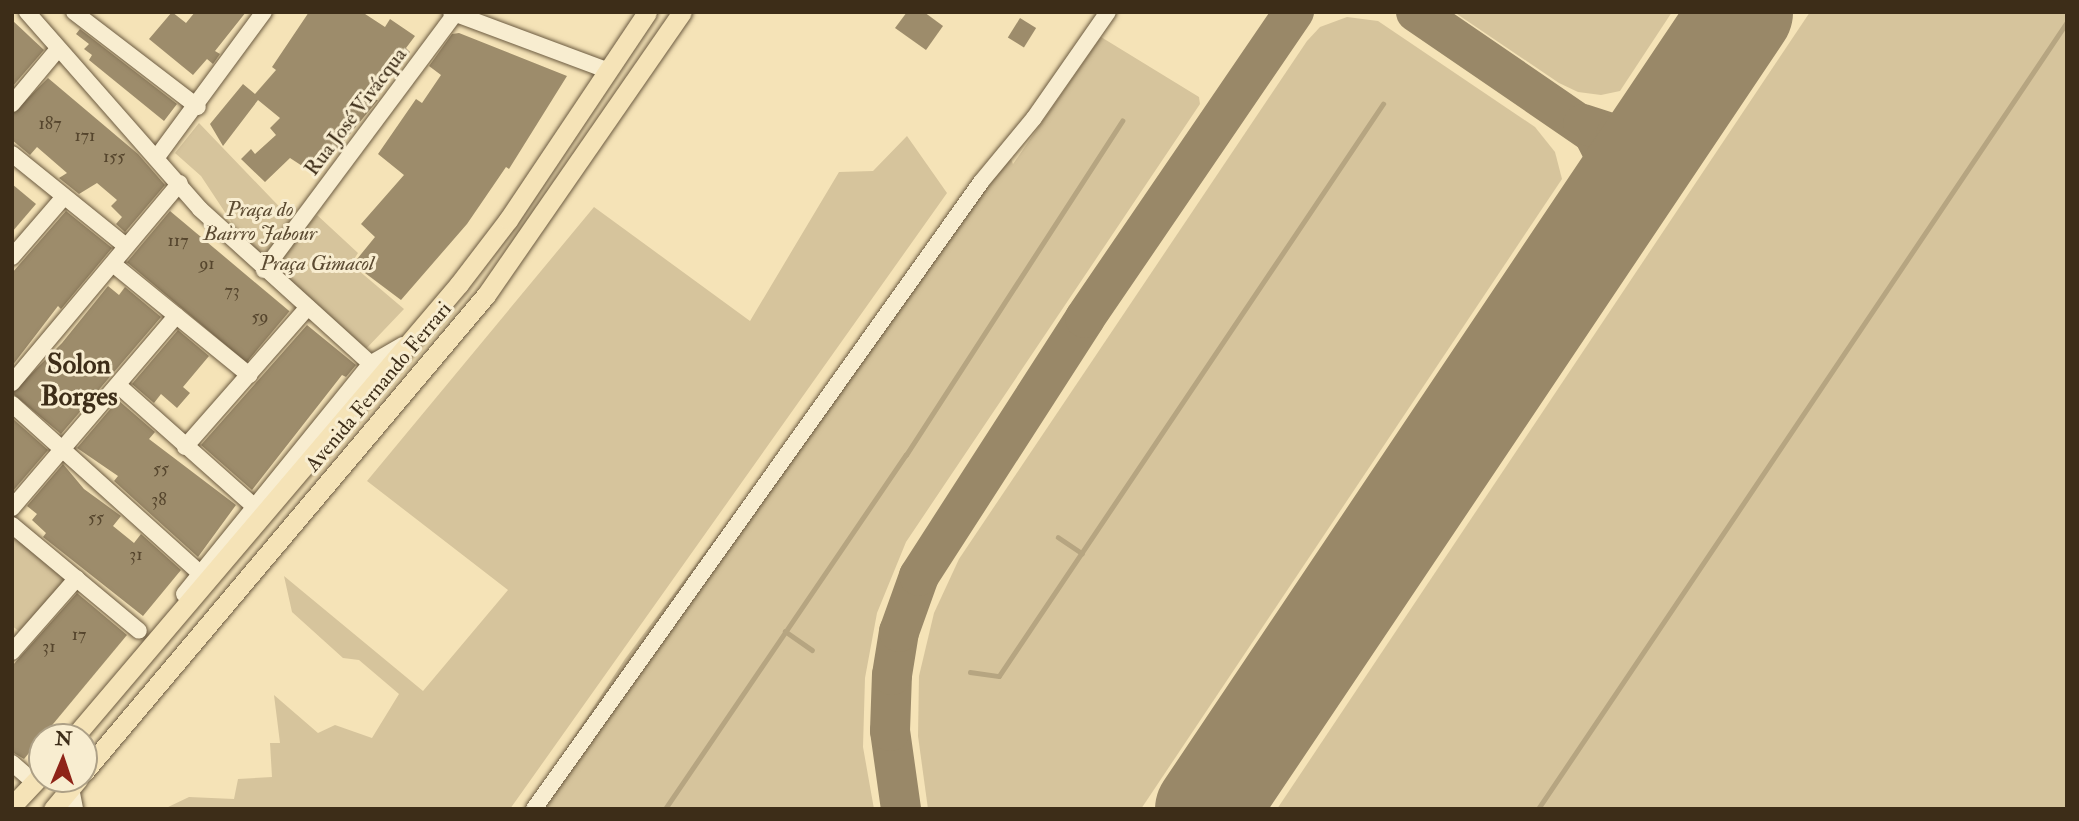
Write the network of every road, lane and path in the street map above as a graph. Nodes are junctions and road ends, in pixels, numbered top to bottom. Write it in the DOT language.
graph roads {
  1 [pos="74,12"];
  2 [pos="264,12"];
  3 [pos="647,12"];
  4 [pos="682,12"];
  5 [pos="1108,12"];
  6 [pos="454,13"];
  7 [pos="39,16"];
  8 [pos="58,49"];
  9 [pos="652,57"];
  10 [pos="606,69"];
  11 [pos="12,104"];
  12 [pos="198,107"];
  13 [pos="12,154"];
  14 [pos="157,157"];
  15 [pos="180,183"];
  16 [pos="63,198"];
  17 [pos="126,246"];
  18 [pos="12,257"];
  19 [pos="113,264"];
  20 [pos="264,270"];
  21 [pos="308,307"];
  22 [pos="176,316"];
  23 [pos="377,369"];
  24 [pos="249,375"];
  25 [pos="12,383"];
  26 [pos="119,386"];
  27 [pos="12,404"];
  28 [pos="185,447"];
  29 [pos="63,452"];
  30 [pos="255,507"];
  31 [pos="12,508"];
  32 [pos="12,525"];
  33 [pos="200,573"];
  34 [pos="77,578"];
  35 [pos="172,625"];
  36 [pos="139,631"];
  37 [pos="14,646"];
  38 [pos="86,723"];
  39 [pos="98,755"];
  40 [pos="12,763"];
  41 [pos="28,772"];
  42 [pos="28,789"];
  43 [pos="66,793"];
  44 [pos="12,806"];
  45 [pos="53,809"];
  46 [pos="534,809"];
  1 -- 12 [label="street"];
  2 -- 12 [label="street"];
  3 -- 10 [label="main road, Avenida Fernando Ferrari"];
  4 -- 9 [label="main road, Avenida Fernando Ferrari"];
  5 -- 46 [label="street"];
  6 -- 10 [label="street"];
  6 -- 20 [label="street, Rua José Vivácqua"];
  7 -- 8 [label="street"];
  8 -- 11 [label="street"];
  8 -- 14 [label="street"];
  9 -- 10 [label="main road"];
  9 -- 39 [label="main road, Avenida Fernando Ferrari"];
  10 -- 23 [label="main road, Avenida Fernando Ferrari"];
  12 -- 14 [label="street"];
  13 -- 16 [label="street"];
  14 -- 15 [label="street"];
  15 -- 17 [label="street"];
  15 -- 20 [label="street"];
  16 -- 17 [label="street"];
  16 -- 18 [label="street"];
  17 -- 19 [label="street"];
  19 -- 22 [label="street"];
  19 -- 25 [label="street"];
  20 -- 21 [label="street"];
  21 -- 23 [label="street"];
  21 -- 24 [label="street"];
  22 -- 24 [label="street"];
  22 -- 26 [label="street"];
  23 -- 30 [label="street, Avenida Fernando Ferrari"];
  23 -- 35 [label="main road, Avenida Fernando Ferrari"];
  24 -- 28 [label="street"];
  26 -- 28 [label="street"];
  26 -- 29 [label="street"];
  27 -- 29 [label="street"];
  28 -- 30 [label="street"];
  29 -- 31 [label="street"];
  29 -- 33 [label="street"];
  30 -- 33 [label="street, Avenida Fernando Ferrari"];
  32 -- 34 [label="street"];
  33 -- 35 [label="street, Avenida Fernando Ferrari"];
  34 -- 36 [label="street"];
  34 -- 37 [label="street"];
  35 -- 38 [label="main road, Avenida Fernando Ferrari"];
  40 -- 41 [label="street"];
  42 -- 44 [label="main road"];
  43 -- 45 [label="main road"];
}
